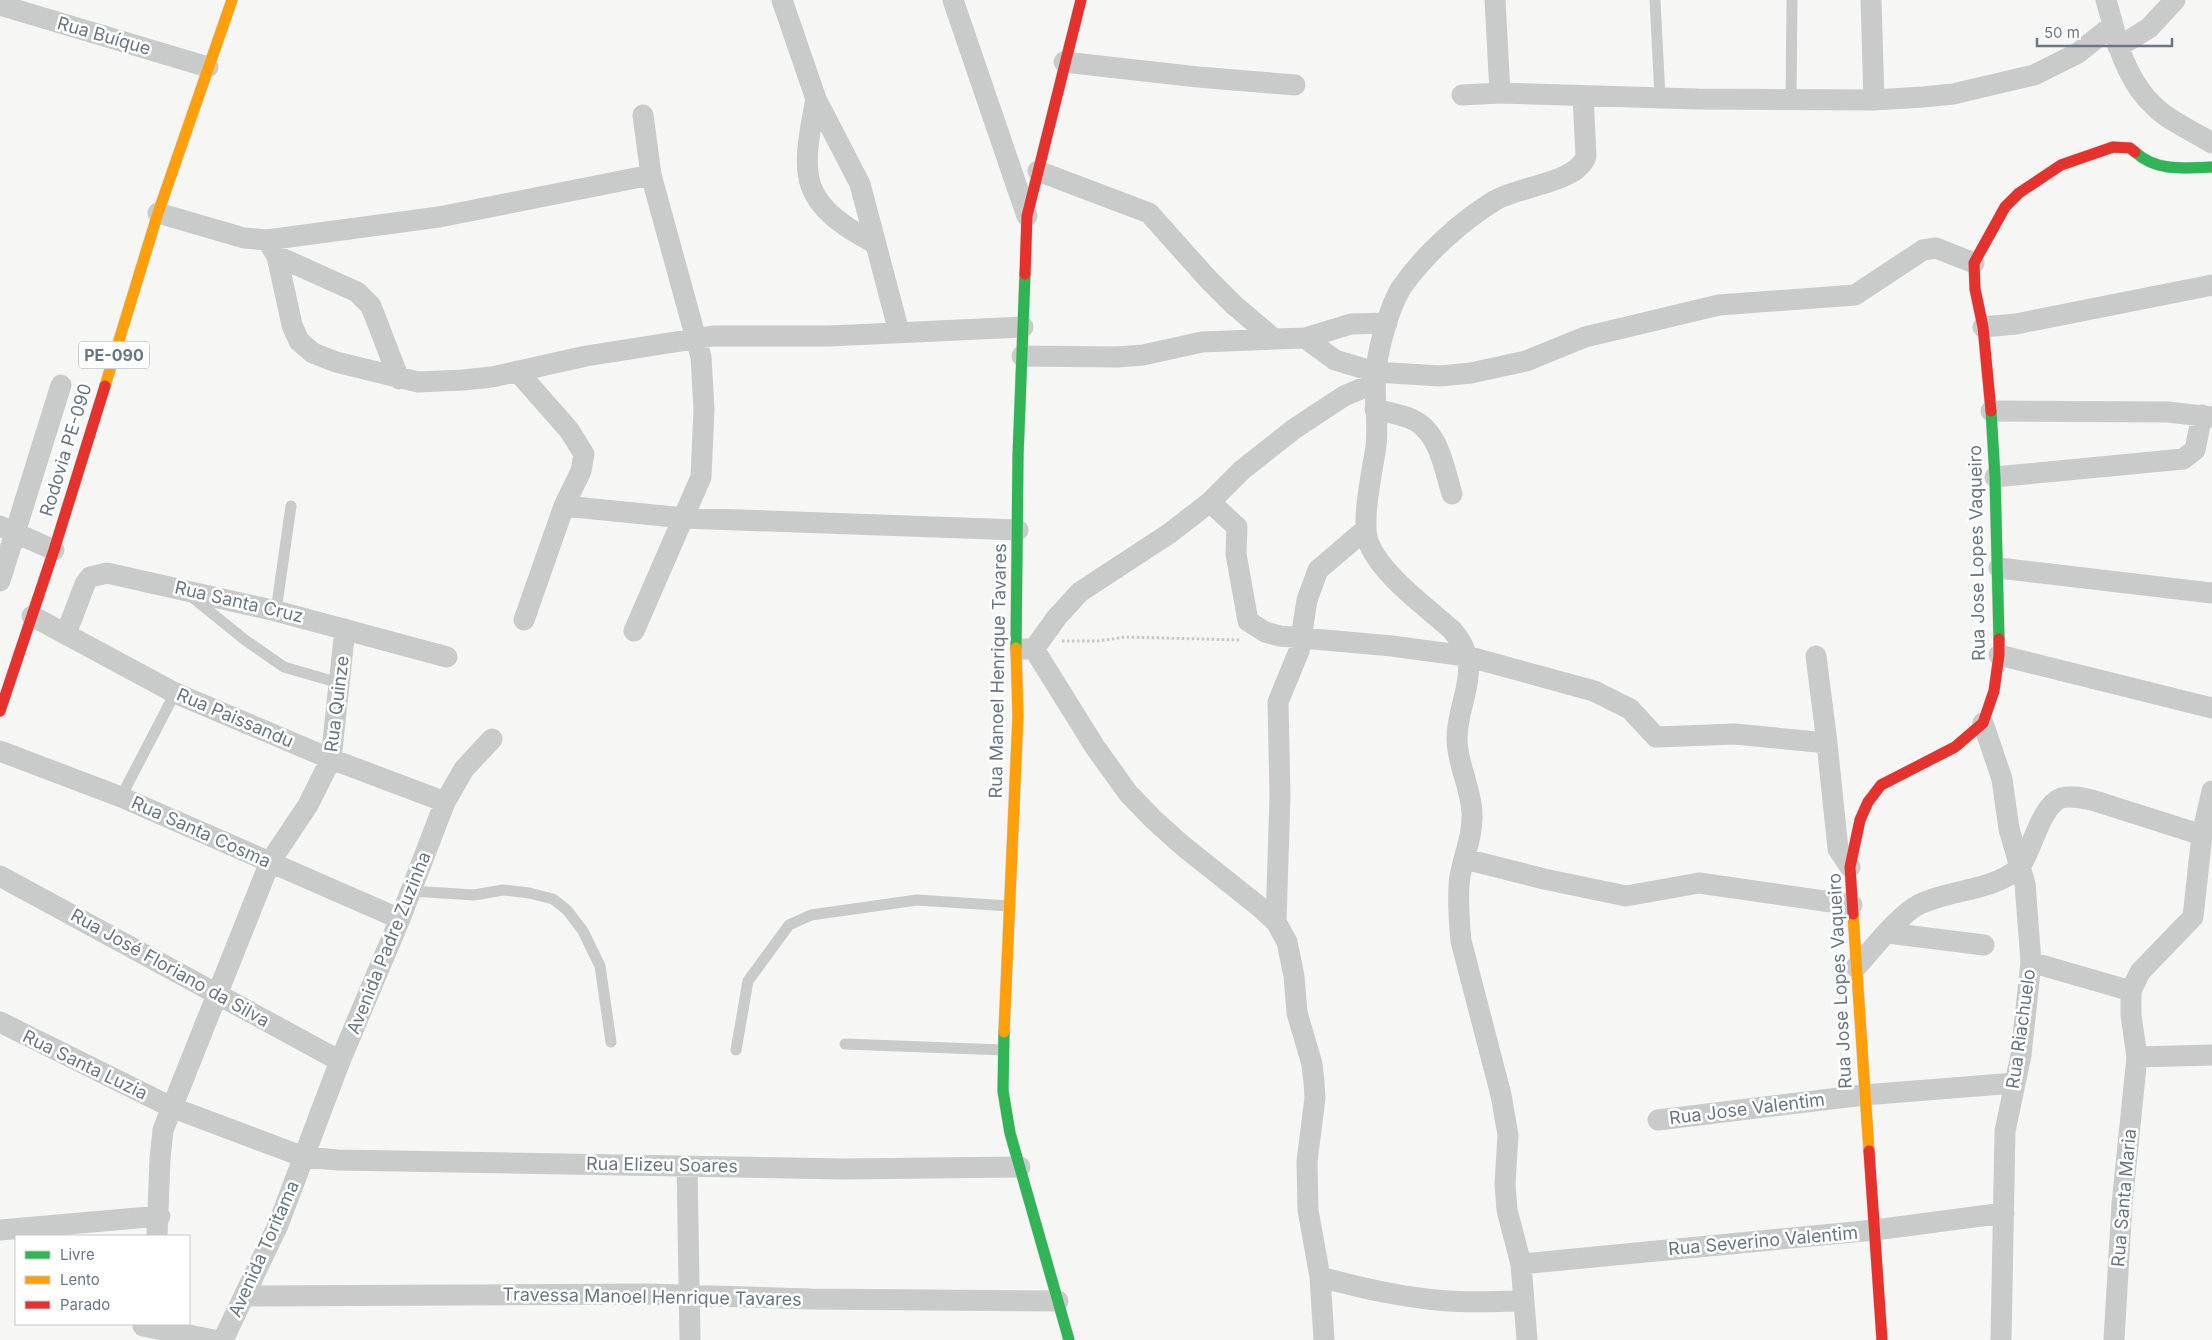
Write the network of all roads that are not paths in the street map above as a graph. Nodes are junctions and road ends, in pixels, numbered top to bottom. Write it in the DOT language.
graph roads {
  1 [pos="232,0"];
  2 [pos="782,0"];
  3 [pos="953,0"];
  4 [pos="1081,0"];
  5 [pos="1494,0"];
  6 [pos="1655,0"];
  7 [pos="1792,0"];
  8 [pos="1871,0"];
  9 [pos="2106,0"];
  10 [pos="2175,0"];
  11 [pos="0,5"];
  12 [pos="36,8"];
  13 [pos="2113,25"];
  14 [pos="2118,47"];
  15 [pos="1064,62"];
  16 [pos="208,67"];
  17 [pos="1295,85"];
  18 [pos="1500,93"];
  19 [pos="1462,95"];
  20 [pos="1583,96"];
  21 [pos="1660,97"];
  22 [pos="1791,98"];
  23 [pos="816,99"];
  24 [pos="1874,100"];
  25 [pos="643,115"];
  26 [pos="2212,143"];
  27 [pos="2212,167"];
  28 [pos="1038,171"];
  29 [pos="651,175"];
  30 [pos="158,213"];
  31 [pos="1027,216"];
  32 [pos="876,244"];
  33 [pos="272,248"];
  34 [pos="1974,263"];
  35 [pos="2212,285"];
  36 [pos="1387,323"];
  37 [pos="1023,327"];
  38 [pos="1983,328"];
  39 [pos="899,332"];
  40 [pos="1274,338"];
  41 [pos="1305,338"];
  42 [pos="696,339"];
  43 [pos="1022,356"];
  44 [pos="517,371"];
  45 [pos="1375,378"];
  46 [pos="399,379"];
  47 [pos="61,385"];
  48 [pos="1375,410"];
  49 [pos="1991,411"];
  50 [pos="2207,416"];
  51 [pos="1994,477"];
  52 [pos="1452,494"];
  53 [pos="1210,502"];
  54 [pos="291,506"];
  55 [pos="564,506"];
  56 [pos="684,518"];
  57 [pos="8,529"];
  58 [pos="1366,529"];
  59 [pos="1018,530"];
  60 [pos="54,550"];
  61 [pos="1999,568"];
  62 [pos="0,581"];
  63 [pos="181,588"];
  64 [pos="2212,593"];
  65 [pos="276,611"];
  66 [pos="32,616"];
  67 [pos="524,620"];
  68 [pos="345,629"];
  69 [pos="634,631"];
  70 [pos="66,634"];
  71 [pos="1301,638"];
  72 [pos="1030,647"];
  73 [pos="1999,655"];
  74 [pos="1466,656"];
  75 [pos="1816,656"];
  76 [pos="447,657"];
  77 [pos="339,683"];
  78 [pos="175,693"];
  79 [pos="2212,708"];
  80 [pos="0,711"];
  81 [pos="1984,722"];
  82 [pos="492,739"];
  83 [pos="1826,743"];
  84 [pos="0,751"];
  85 [pos="331,759"];
  86 [pos="2212,791"];
  87 [pos="121,797"];
  88 [pos="445,802"];
  89 [pos="2202,835"];
  90 [pos="1465,859"];
  91 [pos="270,862"];
  92 [pos="1850,867"];
  93 [pos="2020,867"];
  94 [pos="0,876"];
  95 [pos="411,891"];
  96 [pos="1852,905"];
  97 [pos="1008,906"];
  98 [pos="2202,918"];
  99 [pos="400,920"];
  100 [pos="1276,922"];
  101 [pos="1888,933"];
  102 [pos="1984,945"];
  103 [pos="2031,962"];
  104 [pos="1856,967"];
  105 [pos="2132,991"];
  106 [pos="218,993"];
  107 [pos="0,1022"];
  108 [pos="611,1042"];
  109 [pos="845,1044"];
  110 [pos="736,1050"];
  111 [pos="1003,1050"];
  112 [pos="2212,1055"];
  113 [pos="2136,1056"];
  114 [pos="340,1061"];
  115 [pos="2015,1083"];
  116 [pos="1864,1095"];
  117 [pos="170,1107"];
  118 [pos="1658,1120"];
  119 [pos="304,1157"];
  120 [pos="687,1166"];
  121 [pos="1020,1167"];
  122 [pos="2004,1213"];
  123 [pos="159,1226"];
  124 [pos="0,1230"];
  125 [pos="1875,1230"];
  126 [pos="1521,1264"];
  127 [pos="1320,1277"];
  128 [pos="690,1294"];
  129 [pos="245,1296"];
  130 [pos="1058,1301"];
  131 [pos="1524,1301"];
  132 [pos="142,1330"];
  133 [pos="214,1340"];
  134 [pos="223,1340"];
  135 [pos="690,1340"];
  136 [pos="1069,1340"];
  137 [pos="1324,1340"];
  138 [pos="1527,1340"];
  139 [pos="1882,1340"];
  140 [pos="2001,1340"];
  141 [pos="2114,1340"];
  1 -- 16 [label="street, Rodovia PE-090 / PE-090"];
  2 -- 23 [label="street"];
  3 -- 31 [label="street"];
  4 -- 15 [label="street, Rua Manoel Henrique Tavares"];
  5 -- 18 [label="street"];
  6 -- 21 [label="lane"];
  7 -- 22 [label="lane"];
  8 -- 24 [label="street"];
  9 -- 13 [label="street"];
  10 -- 14 [label="street"];
  11 -- 12 [label="street, Rua Buíque"];
  12 -- 16 [label="street, Rua Buíque"];
  13 -- 14 [label="street"];
  13 -- 24 [label="street"];
  14 -- 26 [label="street"];
  15 -- 17 [label="street"];
  15 -- 28 [label="street, Rua Manoel Henrique Tavares"];
  16 -- 30 [label="street, Rodovia PE-090 / PE-090"];
  18 -- 19 [label="street"];
  18 -- 20 [label="street"];
  20 -- 21 [label="street"];
  20 -- 36 [label="street"];
  21 -- 22 [label="street"];
  22 -- 24 [label="street"];
  23 -- 32 [label="street"];
  23 -- 32 [label="street"];
  25 -- 29 [label="street"];
  27 -- 34 [label="street"];
  28 -- 31 [label="street, Rua Manoel Henrique Tavares"];
  28 -- 40 [label="street"];
  29 -- 33 [label="street"];
  29 -- 42 [label="street"];
  30 -- 33 [label="street"];
  30 -- 60 [label="street, Rodovia PE-090 / PE-090"];
  31 -- 37 [label="street, Rua Manoel Henrique Tavares"];
  32 -- 39 [label="street"];
  33 -- 46 [label="street"];
  33 -- 46 [label="street"];
  34 -- 38 [label="street, Rua Jose Lopes Vaqueiro"];
  34 -- 45 [label="street"];
  35 -- 38 [label="street"];
  36 -- 41 [label="street"];
  36 -- 45 [label="street"];
  37 -- 39 [label="street"];
  37 -- 43 [label="street, Rua Manoel Henrique Tavares"];
  38 -- 49 [label="street, Rua Jose Lopes Vaqueiro"];
  39 -- 42 [label="street"];
  40 -- 41 [label="street"];
  40 -- 43 [label="street"];
  41 -- 45 [label="street"];
  42 -- 44 [label="street"];
  42 -- 56 [label="street"];
  43 -- 59 [label="street, Rua Manoel Henrique Tavares"];
  44 -- 46 [label="street"];
  44 -- 55 [label="street"];
  45 -- 48 [label="street"];
  45 -- 53 [label="street"];
  47 -- 57 [label="street"];
  48 -- 52 [label="street"];
  48 -- 58 [label="street"];
  49 -- 50 [label="street"];
  49 -- 51 [label="street, Rua Jose Lopes Vaqueiro"];
  50 -- 51 [label="street"];
  51 -- 61 [label="street, Rua Jose Lopes Vaqueiro"];
  53 -- 71 [label="street"];
  53 -- 72 [label="street"];
  54 -- 65 [label="lane"];
  55 -- 56 [label="street"];
  55 -- 67 [label="street"];
  56 -- 59 [label="street"];
  56 -- 69 [label="street"];
  57 -- 60 [label="street"];
  57 -- 62 [label="street"];
  58 -- 71 [label="street"];
  58 -- 74 [label="street"];
  59 -- 72 [label="street, Rua Manoel Henrique Tavares"];
  60 -- 66 [label="street, Rodovia PE-090 / PE-090"];
  61 -- 64 [label="street"];
  61 -- 73 [label="street, Rua Jose Lopes Vaqueiro"];
  63 -- 65 [label="street, Rua Santa Cruz"];
  63 -- 70 [label="street, Rua Santa Cruz"];
  63 -- 77 [label="lane"];
  65 -- 68 [label="street, Rua Santa Cruz"];
  66 -- 70 [label="street, Rua Paissandu"];
  66 -- 80 [label="street, Rodovia PE-090 / PE-090"];
  68 -- 76 [label="street, Rua Santa Cruz"];
  68 -- 77 [label="street, Rua Quinze"];
  70 -- 78 [label="street, Rua Paissandu"];
  71 -- 74 [label="street"];
  71 -- 100 [label="street"];
  72 -- 97 [label="street, Rua Manoel Henrique Tavares"];
  72 -- 100 [label="street"];
  73 -- 79 [label="street"];
  73 -- 81 [label="street, Rua Jose Lopes Vaqueiro"];
  74 -- 83 [label="street"];
  74 -- 90 [label="street"];
  75 -- 83 [label="street"];
  77 -- 85 [label="street, Rua Quinze"];
  78 -- 85 [label="street, Rua Paissandu"];
  78 -- 87 [label="lane"];
  81 -- 92 [label="street, Rua Jose Lopes Vaqueiro"];
  81 -- 93 [label="street, Rua Riachuelo"];
  82 -- 88 [label="street, Avenida Padre Zuzinha"];
  83 -- 92 [label="street"];
  84 -- 87 [label="street, Rua Santa Cosma"];
  85 -- 88 [label="street, Rua Paissandu"];
  85 -- 91 [label="street, Rua Quinze"];
  86 -- 89 [label="street"];
  87 -- 91 [label="street, Rua Santa Cosma"];
  88 -- 95 [label="street, Avenida Padre Zuzinha"];
  89 -- 93 [label="street"];
  89 -- 98 [label="street"];
  90 -- 96 [label="street"];
  90 -- 126 [label="street"];
  91 -- 99 [label="street, Rua Santa Cosma"];
  91 -- 106 [label="street, Rua Quinze"];
  92 -- 96 [label="street, Rua Jose Lopes Vaqueiro"];
  93 -- 101 [label="street"];
  93 -- 103 [label="street, Rua Riachuelo"];
  94 -- 106 [label="street, Rua José Floriano da Silva"];
  95 -- 99 [label="street, Avenida Padre Zuzinha"];
  95 -- 108 [label="lane"];
  96 -- 104 [label="street, Rua Jose Lopes Vaqueiro"];
  97 -- 110 [label="lane"];
  97 -- 111 [label="street, Rua Manoel Henrique Tavares"];
  98 -- 105 [label="street"];
  99 -- 114 [label="street, Avenida Padre Zuzinha"];
  100 -- 127 [label="street"];
  101 -- 102 [label="street"];
  101 -- 104 [label="street"];
  103 -- 105 [label="street"];
  103 -- 115 [label="street, Rua Riachuelo"];
  104 -- 116 [label="street, Rua Jose Lopes Vaqueiro"];
  105 -- 113 [label="street, Rua Santa Maria"];
  106 -- 114 [label="street, Rua José Floriano da Silva"];
  106 -- 117 [label="street"];
  107 -- 117 [label="street, Rua Santa Luzia"];
  109 -- 111 [label="lane"];
  111 -- 121 [label="street, Rua Manoel Henrique Tavares"];
  112 -- 113 [label="street"];
  113 -- 141 [label="street, Rua Santa Maria"];
  114 -- 119 [label="street, Avenida Padre Zuzinha"];
  115 -- 116 [label="street, Rua Jose Valentim"];
  115 -- 122 [label="street, Rua Riachuelo"];
  116 -- 118 [label="street, Rua Jose Valentim"];
  116 -- 125 [label="street, Rua Jose Lopes Vaqueiro"];
  117 -- 119 [label="street, Rua Santa Luzia"];
  117 -- 123 [label="street"];
  119 -- 120 [label="street, Rua Elizeu Soares"];
  119 -- 129 [label="street, Avenida Toritama"];
  120 -- 121 [label="street, Rua Elizeu Soares"];
  120 -- 128 [label="street"];
  121 -- 130 [label="street, Rua Manoel Henrique Tavares"];
  122 -- 125 [label="street, Rua Severino Valentim"];
  122 -- 140 [label="street, Rua Riachuelo"];
  123 -- 124 [label="street"];
  125 -- 126 [label="street, Rua Severino Valentim"];
  125 -- 139 [label="street, Rua Jose Lopes Vaqueiro"];
  126 -- 131 [label="street"];
  127 -- 131 [label="street"];
  127 -- 137 [label="street"];
  128 -- 129 [label="street, Travessa Manoel Henrique Tavares"];
  128 -- 130 [label="street, Travessa Manoel Henrique Tavares"];
  128 -- 135 [label="street"];
  129 -- 134 [label="street, Avenida Toritama"];
  130 -- 136 [label="street, Rua Manoel Henrique Tavares"];
  131 -- 138 [label="street"];
  132 -- 133 [label="street"];
}
